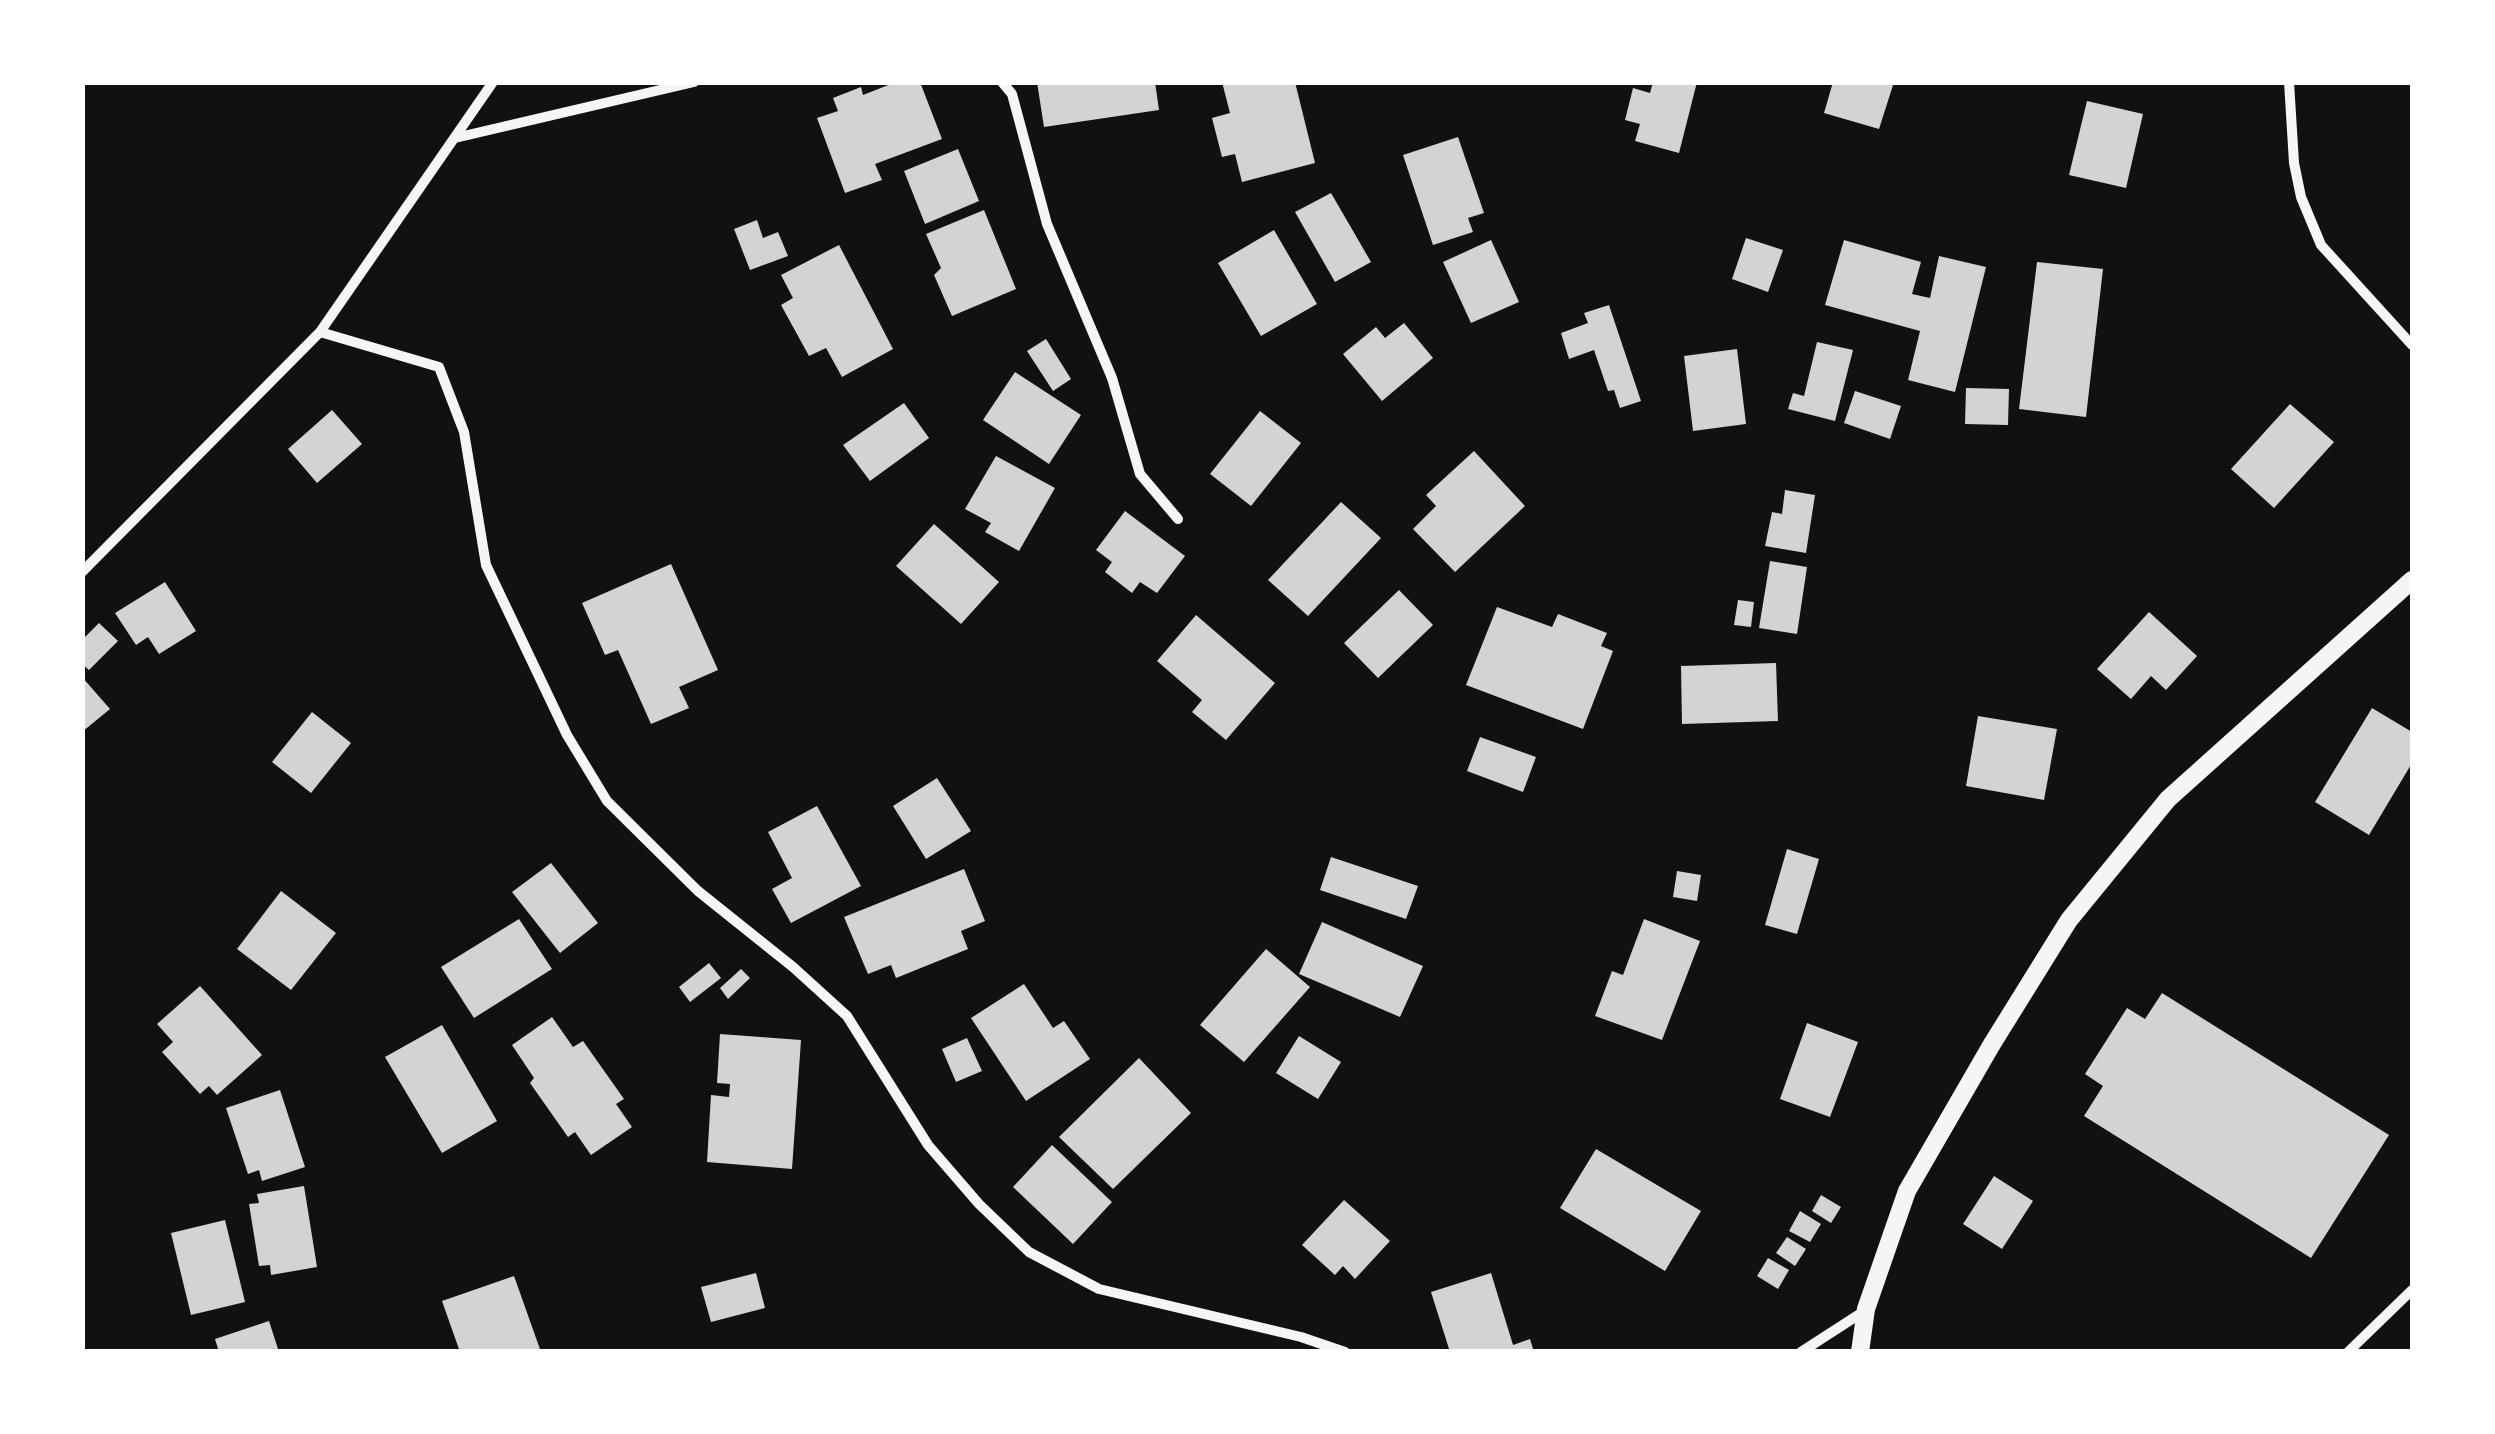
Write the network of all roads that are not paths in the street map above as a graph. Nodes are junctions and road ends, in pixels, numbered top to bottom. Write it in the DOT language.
graph roads {
  1 [pos="494,82"];
  2 [pos="694,82"];
  3 [pos="1002,82"];
  4 [pos="2289,82"];
  5 [pos="454,139"];
  6 [pos="320,332"];
  7 [pos="2412,345"];
  8 [pos="1178,519"];
  9 [pos="82,572"];
  10 [pos="2412,580"];
  11 [pos="2412,1290"];
  12 [pos="1866,1310"];
  13 [pos="1344,1352"];
  14 [pos="1801,1352"];
  15 [pos="1860,1352"];
  16 [pos="2348,1352"];
  1 -- 5 [label="street"];
  2 -- 5 [label="street"];
  3 -- 8 [label="street"];
  4 -- 7 [label="street"];
  5 -- 6 [label="street"];
  6 -- 9 [label="street"];
  6 -- 13 [label="street"];
  10 -- 12 [label="street"];
  11 -- 16 [label="street"];
  12 -- 14 [label="street"];
  12 -- 15 [label="street"];
}
